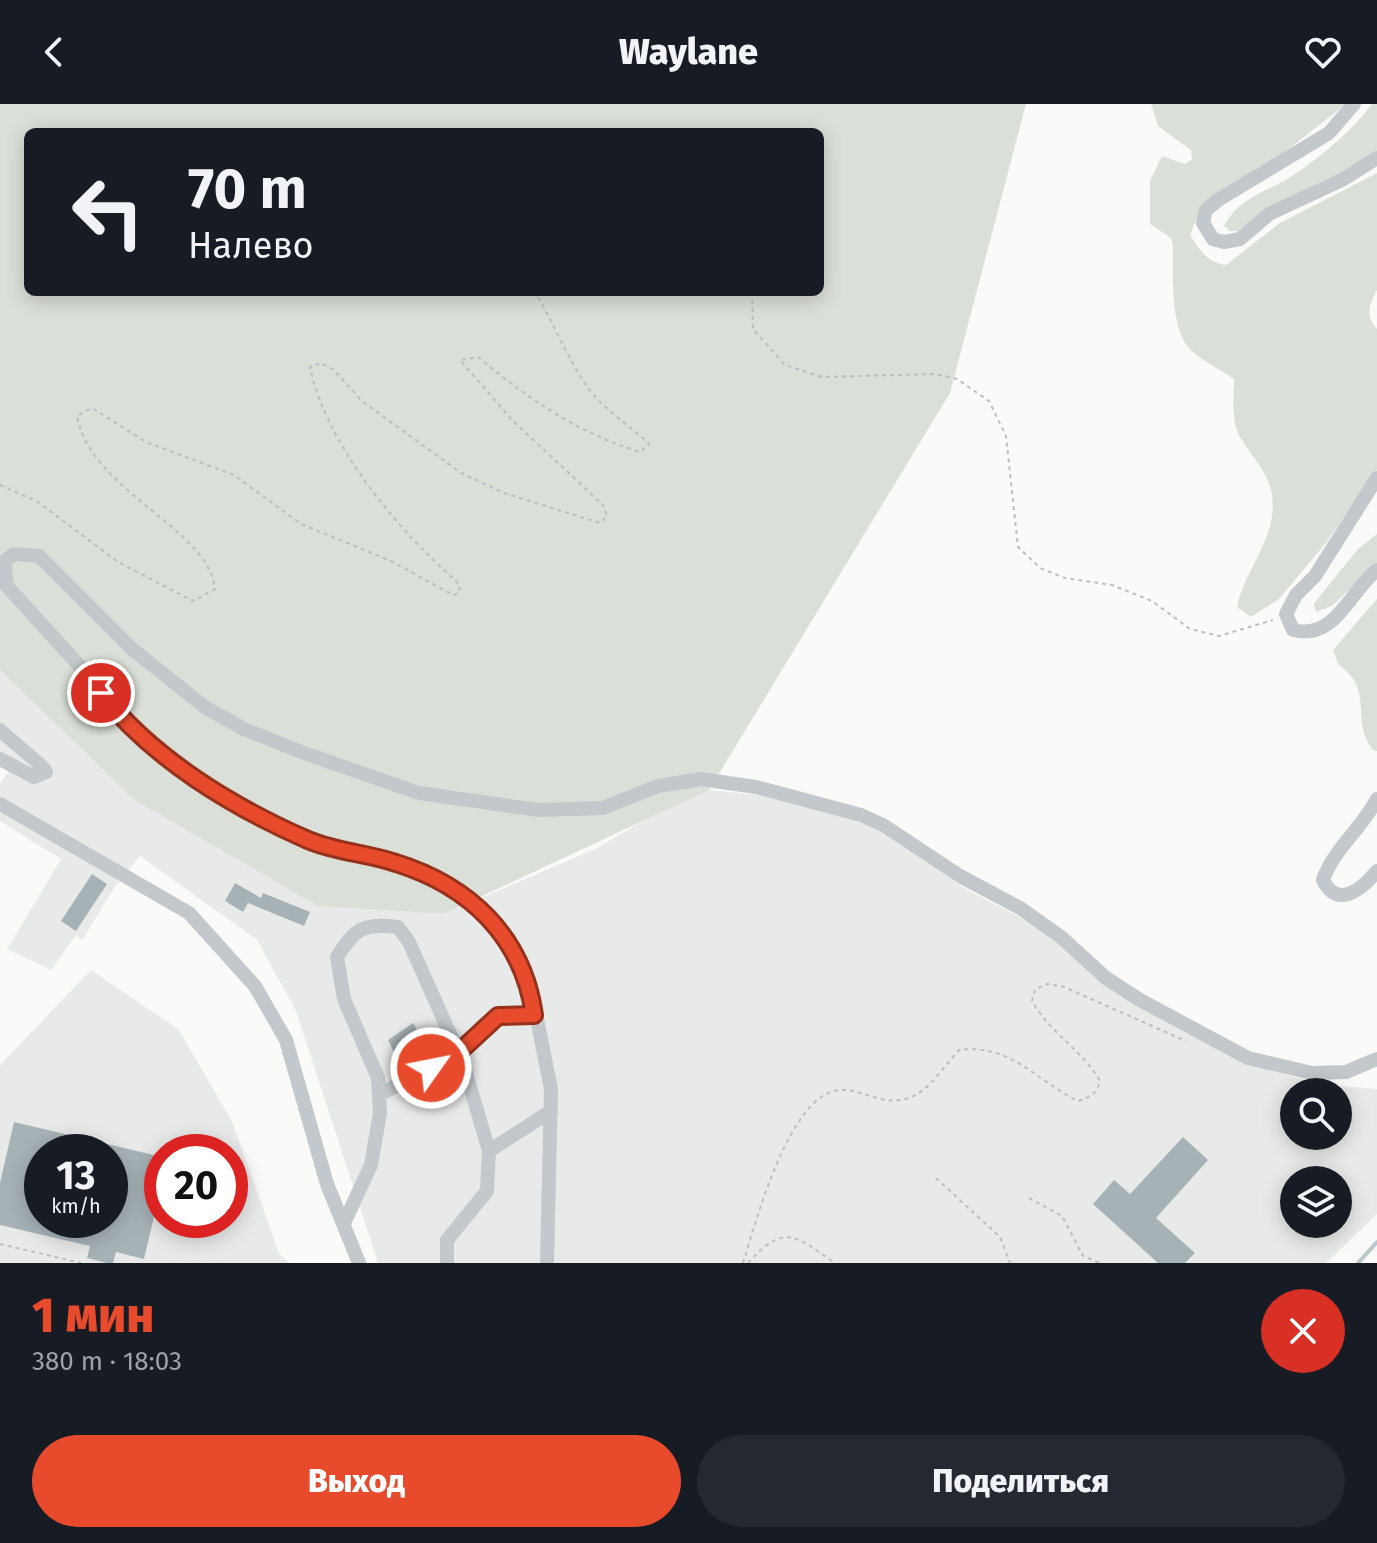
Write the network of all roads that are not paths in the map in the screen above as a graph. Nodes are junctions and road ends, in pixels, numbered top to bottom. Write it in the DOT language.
graph roads {
  1 [pos="1354,104"];
  2 [pos="1377,158"];
  3 [pos="1377,478"];
  4 [pos="1377,570"];
  5 [pos="0,730"];
  6 [pos="0,759"];
  7 [pos="1377,799"];
  8 [pos="0,804"];
  9 [pos="1377,871"];
  10 [pos="534,1015"];
  11 [pos="458,1053"];
  12 [pos="1377,1059"];
  13 [pos="379,1095"];
  14 [pos="551,1111"];
  15 [pos="489,1151"];
  16 [pos="345,1221"];
  17 [pos="359,1263"];
  18 [pos="447,1263"];
  19 [pos="547,1263"];
  1 -- 2 [label="street"];
  3 -- 4 [label="street"];
  5 -- 6 [label="street"];
  7 -- 9 [label="street"];
  8 -- 16 [label="street"];
  10 -- 11 [label="street"];
  10 -- 12 [label="street"];
  10 -- 14 [label="street"];
  11 -- 13 [label="street"];
  11 -- 13 [label="street"];
  11 -- 15 [label="street"];
  13 -- 16 [label="street"];
  14 -- 15 [label="street"];
  14 -- 19 [label="street"];
  15 -- 18 [label="street"];
  16 -- 17 [label="street"];
}
